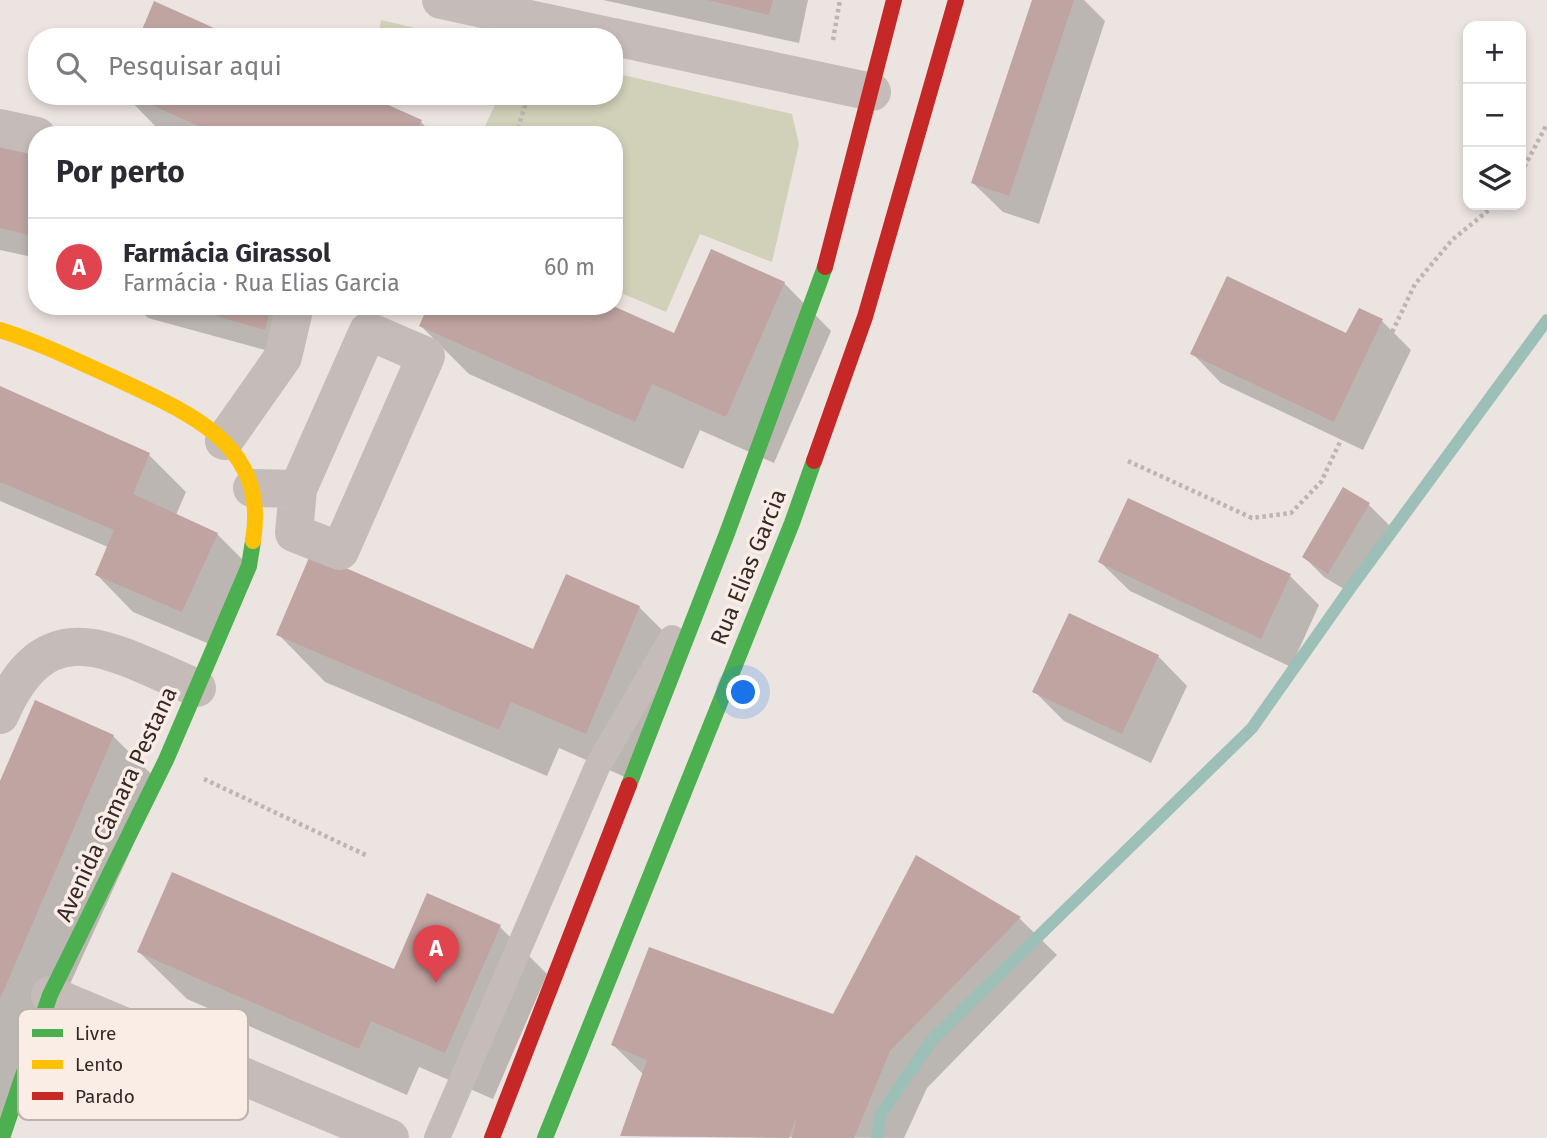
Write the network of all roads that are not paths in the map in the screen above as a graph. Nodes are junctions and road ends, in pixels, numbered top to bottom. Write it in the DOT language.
graph roads {
  1 [pos="441,0"];
  2 [pos="894,0"];
  3 [pos="956,0"];
  4 [pos="571,28"];
  5 [pos="623,39"];
  6 [pos="873,92"];
  7 [pos="0,128"];
  8 [pos="28,134"];
  9 [pos="293,315"];
  10 [pos="0,330"];
  11 [pos="224,441"];
  12 [pos="252,488"];
  13 [pos="298,489"];
  14 [pos="713,567"];
  15 [pos="197,688"];
  16 [pos="0,716"];
  17 [pos="50,995"];
  18 [pos="45,1009"];
  19 [pos="83,1009"];
  20 [pos="248,1078"];
  21 [pos="18,1090"];
  22 [pos="2,1138"];
  23 [pos="390,1138"];
  24 [pos="437,1138"];
  25 [pos="492,1138"];
  26 [pos="545,1138"];
  1 -- 4 [label="street"];
  2 -- 6 [label="main road, Rua Elias Garcia"];
  3 -- 26 [label="main road, Rua Elias Garcia"];
  5 -- 6 [label="street"];
  6 -- 14 [label="main road, Rua Elias Garcia"];
  7 -- 8 [label="street"];
  9 -- 11 [label="street"];
  10 -- 11 [label="main road"];
  11 -- 12 [label="main road"];
  12 -- 13 [label="street"];
  12 -- 15 [label="main road, Avenida Câmara Pestana"];
  13 -- 13 [label="street"];
  14 -- 24 [label="lane"];
  14 -- 25 [label="main road, Rua Elias Garcia"];
  15 -- 16 [label="street"];
  15 -- 17 [label="main road, Avenida Câmara Pestana"];
  17 -- 18 [label="main road, Avenida Câmara Pestana"];
  17 -- 19 [label="street"];
  20 -- 23 [label="street"];
  21 -- 22 [label="main road, Avenida Câmara Pestana"];
}
